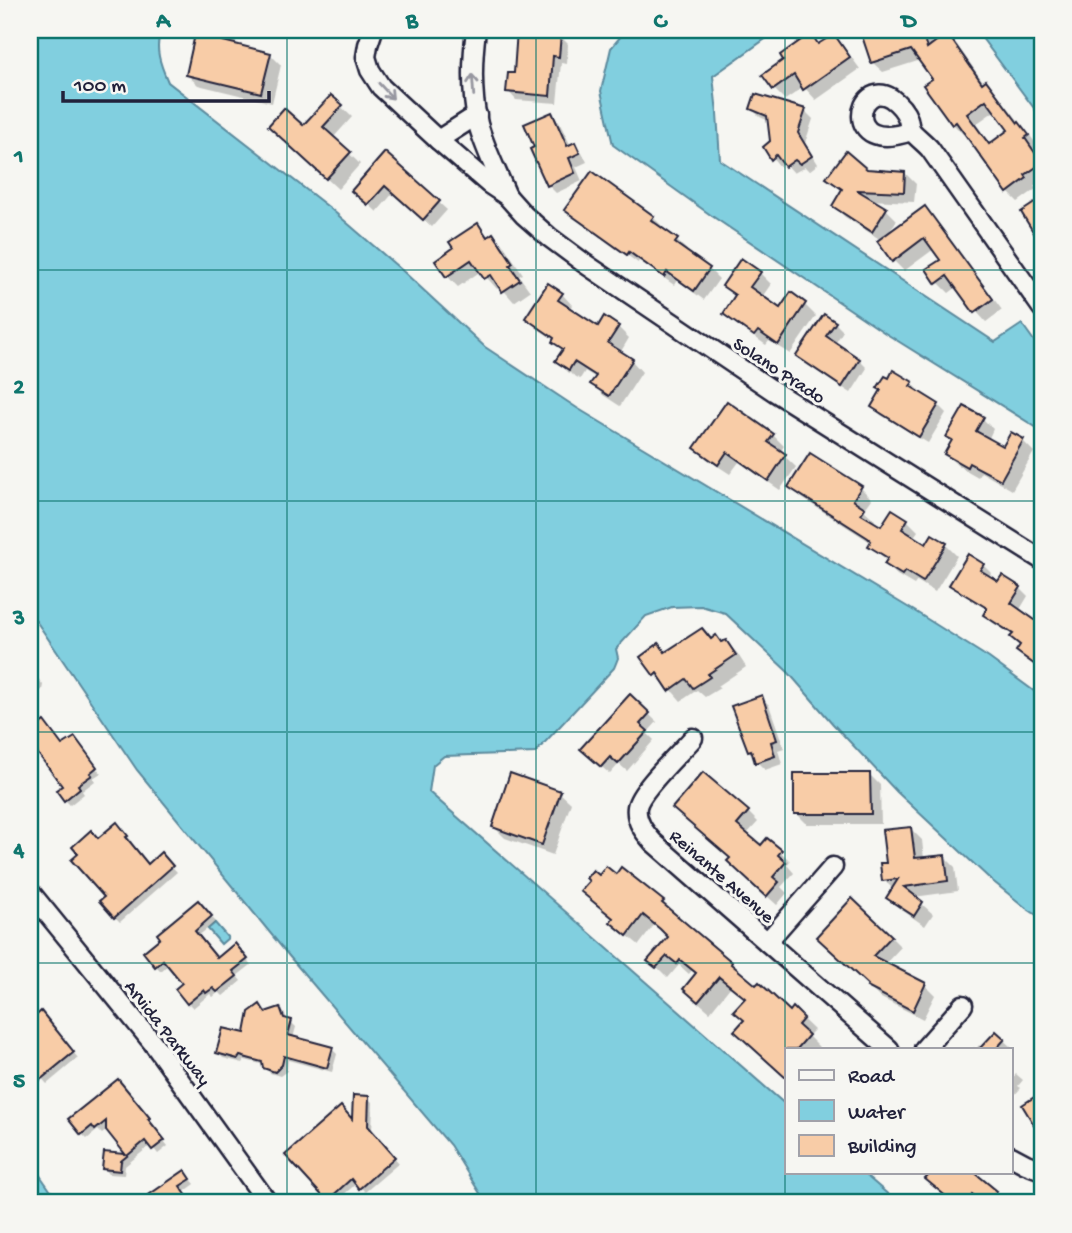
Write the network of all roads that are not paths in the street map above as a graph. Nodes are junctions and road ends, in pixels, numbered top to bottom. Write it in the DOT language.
graph roads {
  1 [pos="373,30"];
  2 [pos="476,30"];
  3 [pos="477,116"];
  4 [pos="911,131"];
  5 [pos="438,140"];
  6 [pos="508,196"];
  7 [pos="1042,308"];
  8 [pos="1042,560"];
  9 [pos="693,738"];
  10 [pos="833,867"];
  11 [pos="30,892"];
  12 [pos="767,942"];
  13 [pos="963,1005"];
  14 [pos="888,1048"];
  15 [pos="925,1048"];
  16 [pos="1012,1157"];
  17 [pos="1042,1170"];
  18 [pos="268,1203"];
  1 -- 5 [label="street, Solano Prado, one-way"];
  3 -- 2 [label="street, Solano Prado, one-way"];
  3 -- 5 [label="street"];
  3 -- 6 [label="street, Solano Prado"];
  4 -- 7 [label="street"];
  5 -- 6 [label="street, Solano Prado"];
  6 -- 8 [label="street, Solano Prado"];
  9 -- 12 [label="street, Reinante Avenue"];
  10 -- 12 [label="street, Reinante Avenue"];
  11 -- 18 [label="street, Arvida Parkway"];
  12 -- 14 [label="street, Reinante Avenue"];
  13 -- 15 [label="street"];
  16 -- 17 [label="street"];
}
